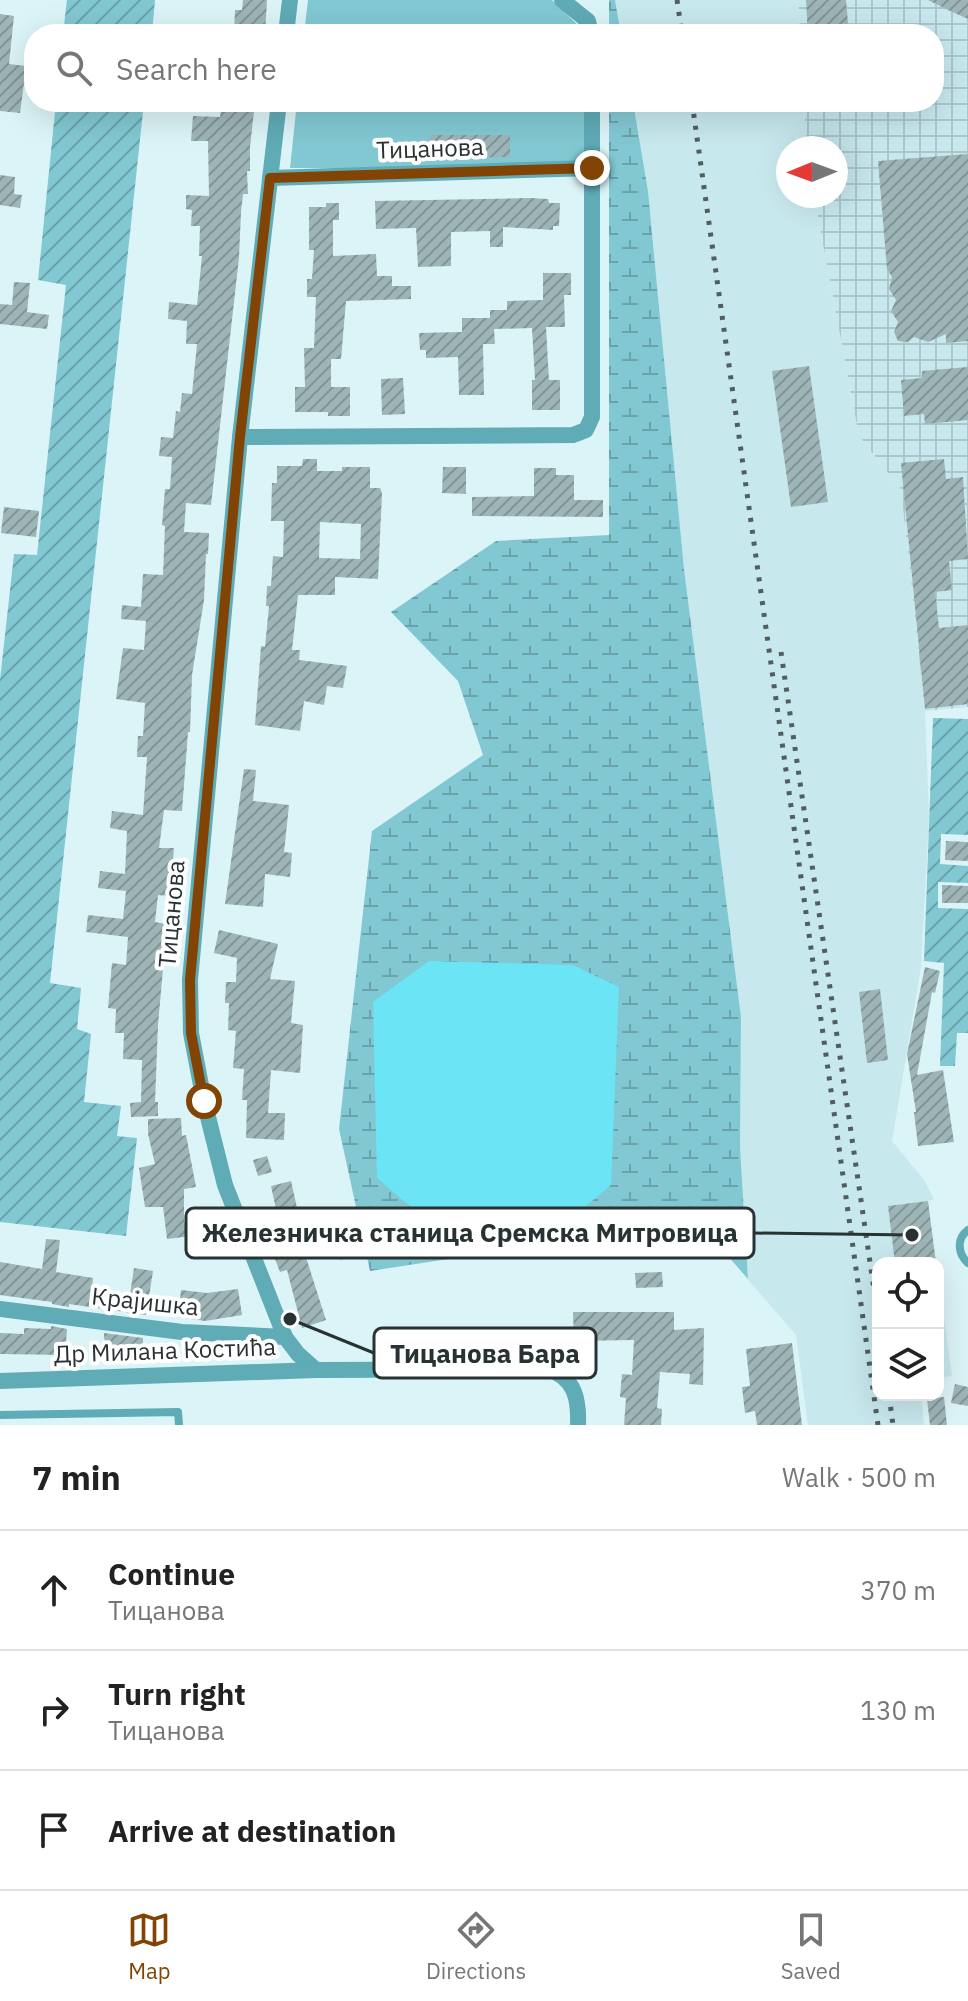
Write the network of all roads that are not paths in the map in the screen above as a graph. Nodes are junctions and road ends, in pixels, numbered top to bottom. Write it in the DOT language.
graph roads {
  1 [pos="290,0"];
  2 [pos="562,0"];
  3 [pos="287,24"];
  4 [pos="586,24"];
  5 [pos="278,112"];
  6 [pos="592,112"];
  7 [pos="592,168"];
  8 [pos="270,178"];
  9 [pos="240,437"];
  10 [pos="968,1230"];
  11 [pos="968,1263"];
  12 [pos="0,1309"];
  13 [pos="285,1337"];
  14 [pos="316,1370"];
  15 [pos="0,1381"];
  16 [pos="0,1415"];
  17 [pos="179,1425"];
  18 [pos="578,1425"];
  1 -- 3 [label="street"];
  2 -- 4 [label="street"];
  5 -- 8 [label="street, Тицанова"];
  6 -- 7 [label="street"];
  7 -- 8 [label="street, Тицанова"];
  7 -- 9 [label="street"];
  8 -- 9 [label="street, Тицанова"];
  9 -- 13 [label="street, Тицанова"];
  10 -- 11 [label="lane"];
  12 -- 13 [label="street, Крајишка"];
  13 -- 14 [label="street, Тицанова"];
  14 -- 15 [label="street, Др Милана Костића"];
  14 -- 18 [label="street, Др Милана Костића"];
  16 -- 17 [label="lane"];
}
